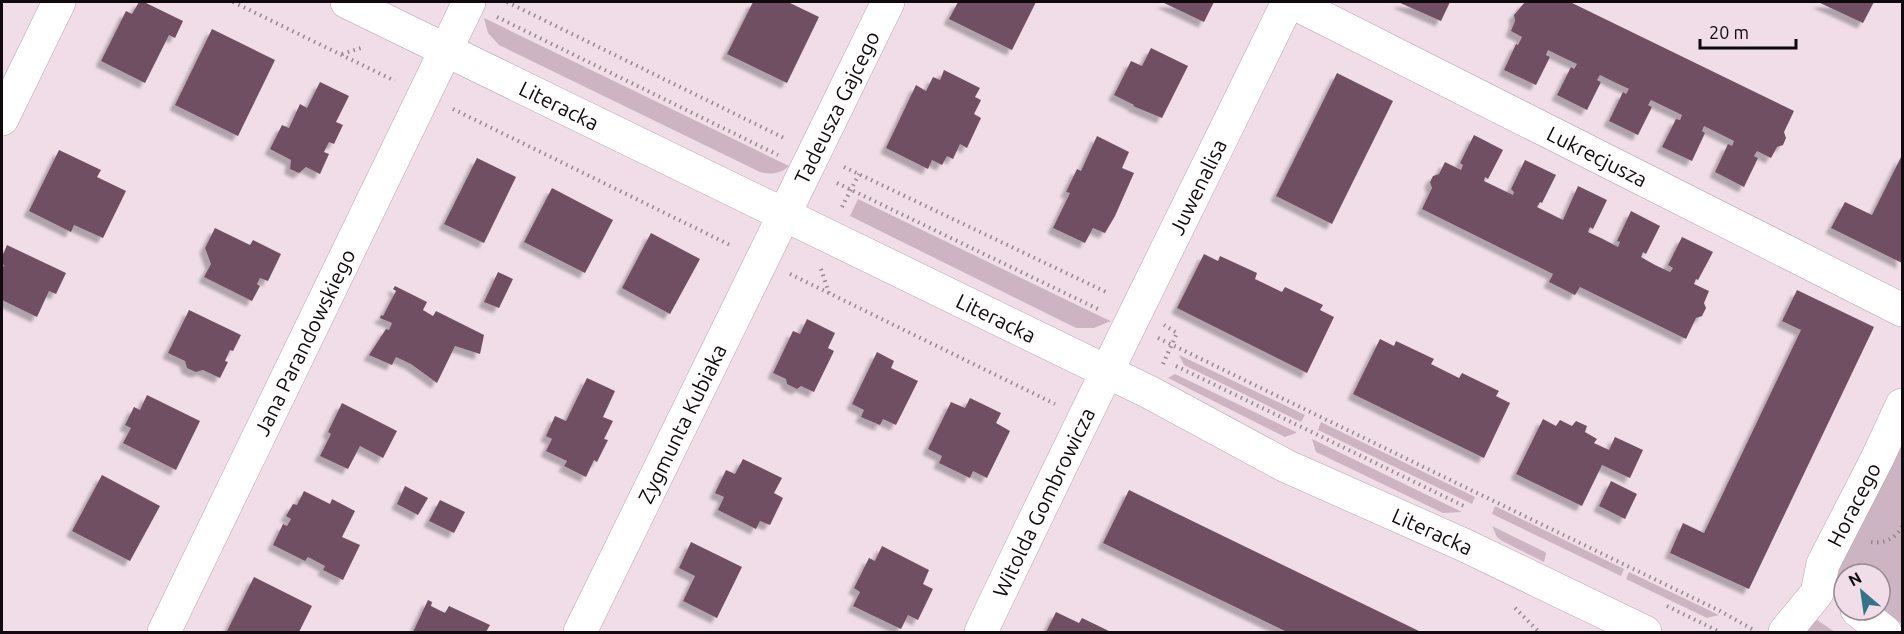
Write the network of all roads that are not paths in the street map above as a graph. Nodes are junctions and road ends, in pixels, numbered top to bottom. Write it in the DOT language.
graph roads {
  1 [pos="59,2"];
  2 [pos="347,2"];
  3 [pos="468,2"];
  4 [pos="888,2"];
  5 [pos="1290,2"];
  6 [pos="445,49"];
  7 [pos="2,119"];
  8 [pos="785,215"];
  9 [pos="1902,310"];
  10 [pos="1105,371"];
  11 [pos="1902,405"];
  12 [pos="1831,596"];
  13 [pos="1872,622"];
  14 [pos="164,633"];
  15 [pos="580,633"];
  16 [pos="981,633"];
  17 [pos="1645,633"];
  18 [pos="1785,633"];
  19 [pos="1885,633"];
  1 -- 7 [label="street"];
  2 -- 6 [label="street, Literacka"];
  3 -- 6 [label="street, Jana Parandowskiego"];
  4 -- 8 [label="street, Tadeusza Gajcego"];
  5 -- 9 [label="street, Lukrecjusza"];
  5 -- 10 [label="street, Juwenalisa"];
  6 -- 8 [label="street, Literacka"];
  6 -- 14 [label="street, Jana Parandowskiego"];
  8 -- 10 [label="street, Literacka"];
  8 -- 15 [label="street, Zygmunta Kubiaka"];
  10 -- 16 [label="street, Witolda Gombrowicza"];
  10 -- 17 [label="street, Literacka"];
  11 -- 12 [label="street, Horacego"];
  12 -- 18 [label="street, Horacego"];
  13 -- 19 [label="street"];
}
